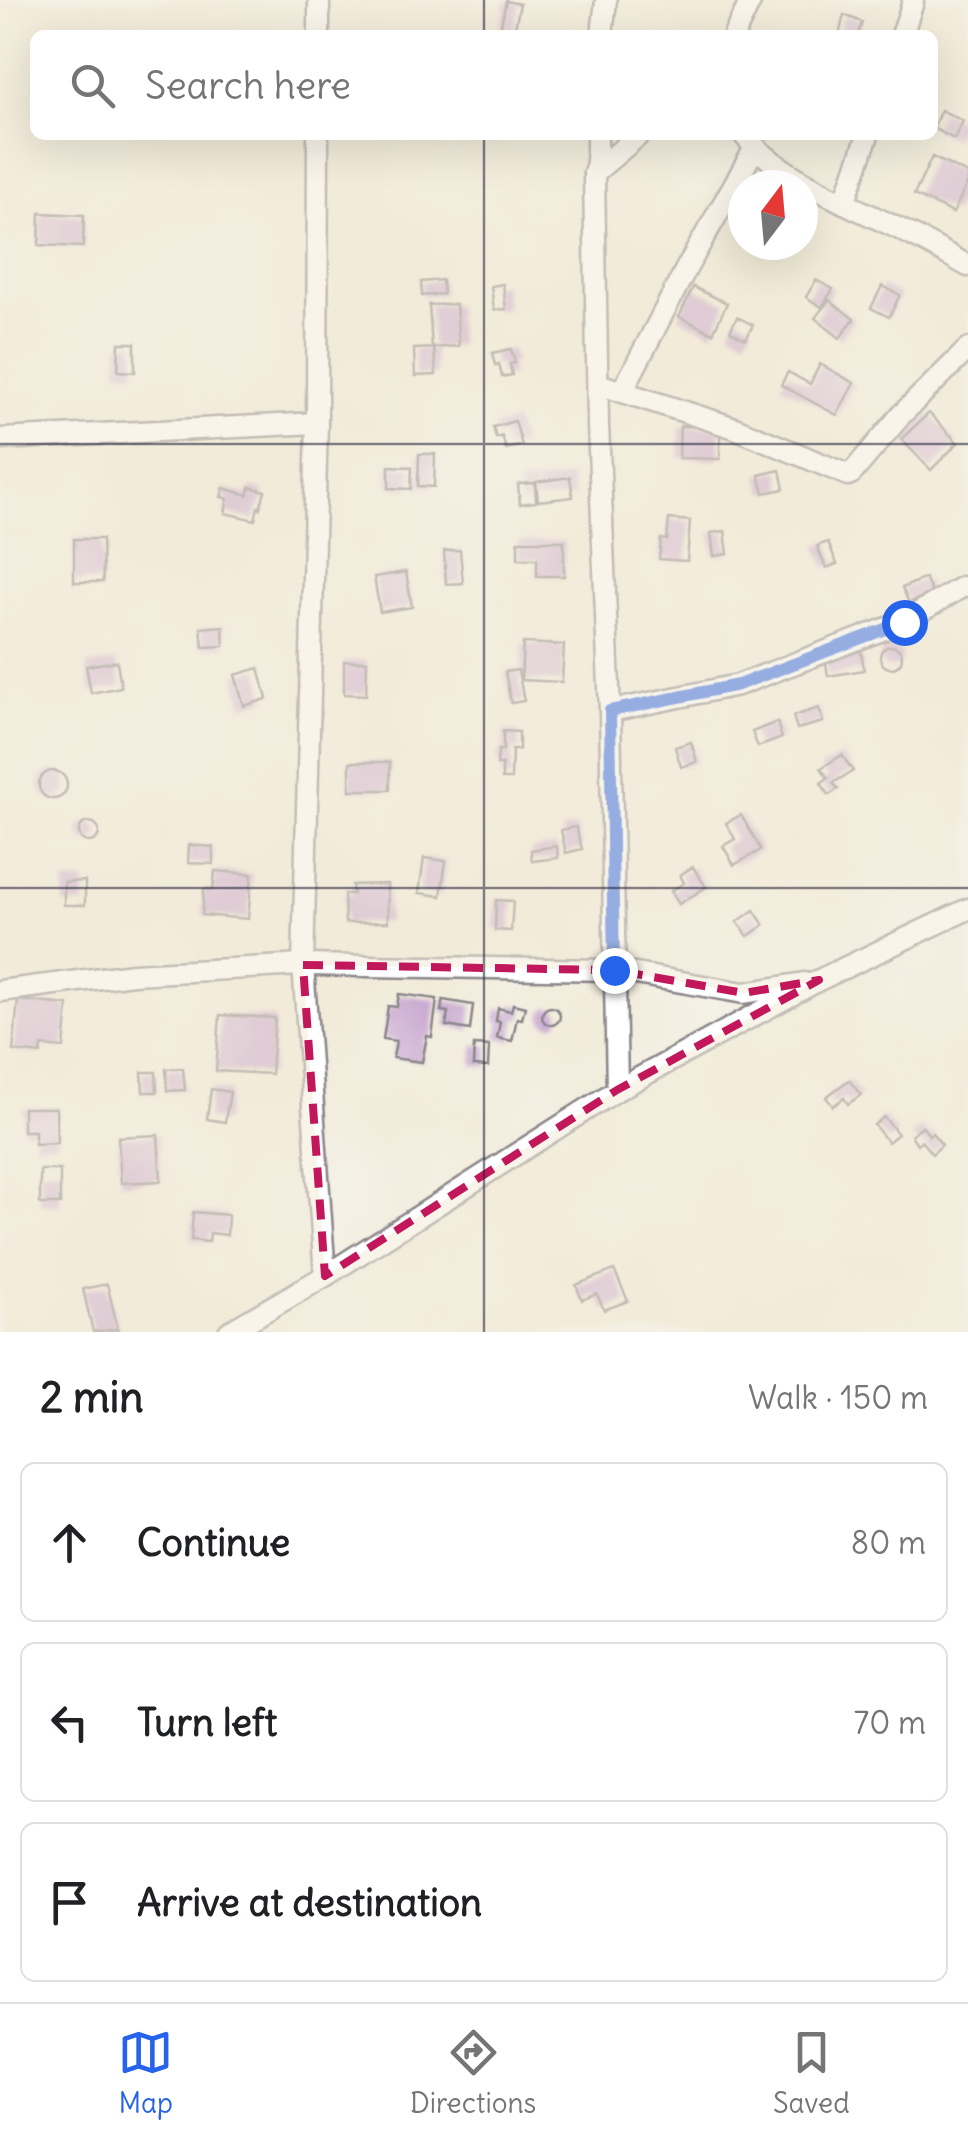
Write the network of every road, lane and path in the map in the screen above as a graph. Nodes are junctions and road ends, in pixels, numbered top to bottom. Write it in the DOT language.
graph roads {
  1 [pos="320,0"];
  2 [pos="606,0"];
  3 [pos="751,0"];
  4 [pos="914,2"];
  5 [pos="319,30"];
  6 [pos="603,30"];
  7 [pos="736,30"];
  8 [pos="904,30"];
  9 [pos="318,140"];
  10 [pos="597,140"];
  11 [pos="632,140"];
  12 [pos="866,140"];
  13 [pos="749,142"];
  14 [pos="594,173"];
  15 [pos="844,203"];
  16 [pos="968,266"];
  17 [pos="968,348"];
  18 [pos="598,384"];
  19 [pos="622,392"];
  20 [pos="316,422"];
  21 [pos="0,440"];
  22 [pos="962,586"];
  23 [pos="610,711"];
  24 [pos="968,909"];
  25 [pos="303,966"];
  26 [pos="614,970"];
  27 [pos="819,980"];
  28 [pos="0,991"];
  29 [pos="617,1090"];
  30 [pos="324,1276"];
  31 [pos="229,1332"];
  1 -- 5 [label="street"];
  2 -- 6 [label="street"];
  3 -- 7 [label="street"];
  4 -- 8 [label="street"];
  9 -- 20 [label="street"];
  10 -- 14 [label="street"];
  11 -- 14 [label="street"];
  12 -- 15 [label="street"];
  13 -- 15 [label="street"];
  13 -- 19 [label="street"];
  14 -- 18 [label="street"];
  15 -- 16 [label="street"];
  17 -- 19 [label="street"];
  18 -- 19 [label="street"];
  18 -- 23 [label="street"];
  20 -- 21 [label="street"];
  20 -- 25 [label="street"];
  22 -- 23 [label="street"];
  23 -- 26 [label="street"];
  24 -- 27 [label="street"];
  25 -- 26 [label="street"];
  25 -- 28 [label="street"];
  25 -- 30 [label="street"];
  26 -- 27 [label="street"];
  26 -- 29 [label="street"];
  27 -- 29 [label="street"];
  29 -- 30 [label="street"];
  30 -- 31 [label="street"];
}
